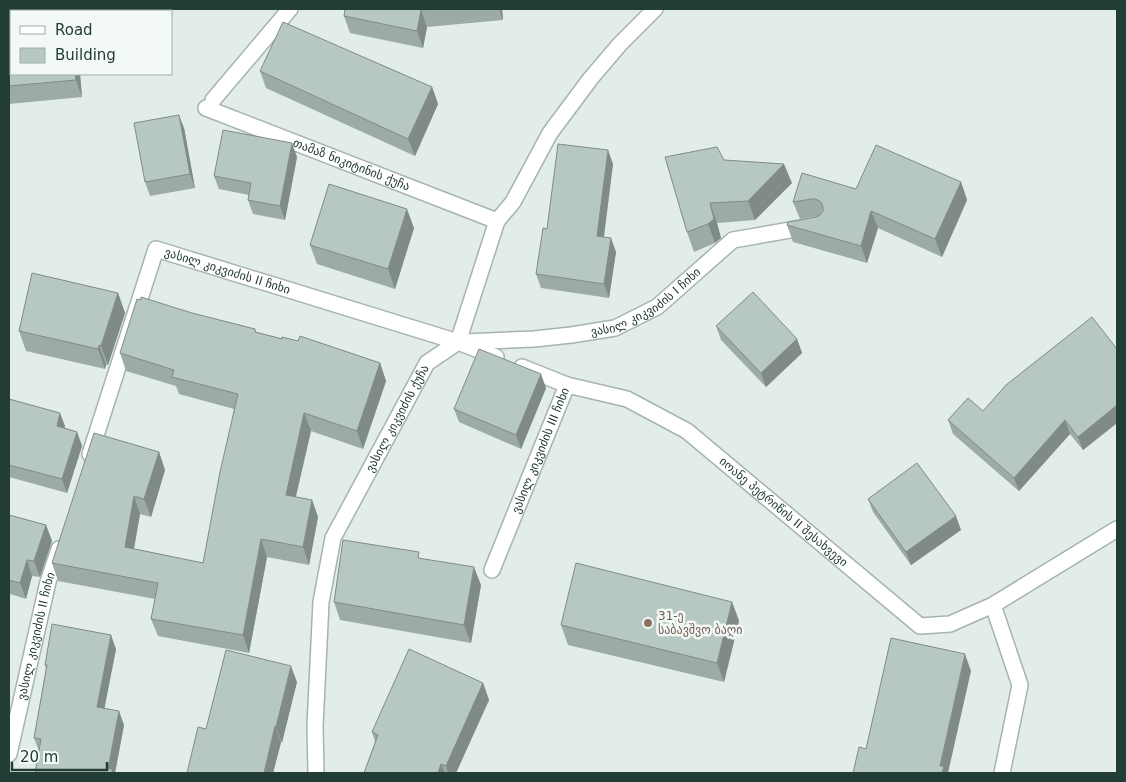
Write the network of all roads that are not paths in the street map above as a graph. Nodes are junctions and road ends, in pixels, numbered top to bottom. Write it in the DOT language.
graph roads {
  1 [pos="290,9"];
  2 [pos="654,9"];
  3 [pos="497,221"];
  4 [pos="820,225"];
  5 [pos="458,342"];
  6 [pos="567,385"];
  7 [pos="85,468"];
  8 [pos="1117,529"];
  9 [pos="64,534"];
  10 [pos="492,570"];
  11 [pos="993,605"];
  12 [pos="9,754"];
  13 [pos="316,773"];
  14 [pos="1002,773"];
  1 -- 3 [label="street, თამაზ ნიკიტინის ქუჩა"];
  2 -- 3 [label="street"];
  3 -- 5 [label="street"];
  4 -- 5 [label="street, ვასილ კიკვიძის I ჩიხი"];
  5 -- 6 [label="street, ვასილ კიკვიძის III ჩიხი"];
  5 -- 7 [label="street, ვასილ კიკვიძის II ჩიხი"];
  5 -- 13 [label="street, ვასილ კიკვიძის ქუჩა"];
  6 -- 10 [label="street, ვასილ კიკვიძის III ჩიხი"];
  6 -- 11 [label="street, იოანე პეტრიწის II შესახვევი"];
  8 -- 11 [label="street, იოანე პეტრიწის II შესახვევი"];
  9 -- 12 [label="street, ვასილ კიკვიძის II ჩიხი"];
  11 -- 14 [label="street"];
}
